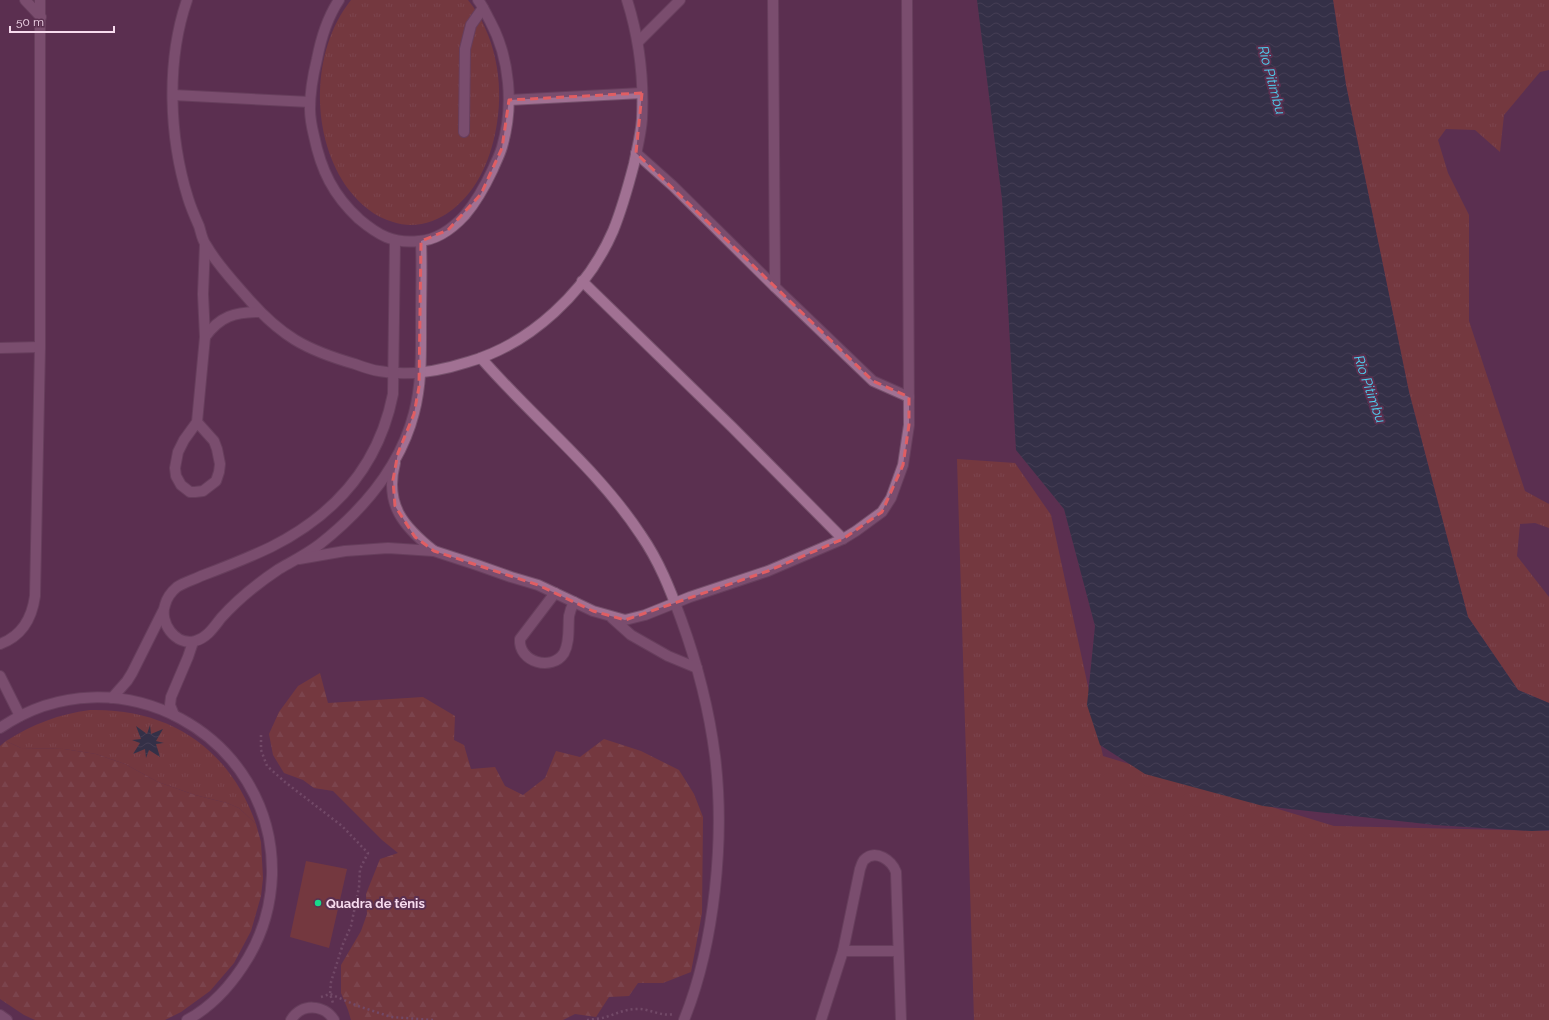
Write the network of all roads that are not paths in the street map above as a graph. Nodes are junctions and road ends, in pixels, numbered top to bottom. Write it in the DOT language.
graph roads {
  1 [pos="25,0"];
  2 [pos="40,0"];
  3 [pos="187,0"];
  4 [pos="339,0"];
  5 [pos="627,0"];
  6 [pos="680,0"];
  7 [pos="773,0"];
  8 [pos="907,0"];
  9 [pos="481,4"];
  10 [pos="40,17"];
  11 [pos="638,42"];
  12 [pos="642,93"];
  13 [pos="173,95"];
  14 [pos="509,100"];
  15 [pos="310,102"];
  16 [pos="464,132"];
  17 [pos="636,153"];
  18 [pos="395,241"];
  19 [pos="421,241"];
  20 [pos="205,244"];
  21 [pos="582,281"];
  22 [pos="776,287"];
  23 [pos="260,312"];
  24 [pos="205,337"];
  25 [pos="40,347"];
  26 [pos="0,348"];
  27 [pos="481,358"];
  28 [pos="420,372"];
  29 [pos="393,373"];
  30 [pos="909,397"];
  31 [pos="197,422"];
  32 [pos="398,453"];
  33 [pos="843,539"];
  34 [pos="434,551"];
  35 [pos="299,559"];
  36 [pos="555,593"];
  37 [pos="574,602"];
  38 [pos="675,603"];
  39 [pos="163,610"];
  40 [pos="610,616"];
  41 [pos="193,642"];
  42 [pos="0,644"];
  43 [pos="697,668"];
  44 [pos="0,676"];
  45 [pos="112,698"];
  46 [pos="174,715"];
  47 [pos="20,716"];
  48 [pos="0,728"];
  49 [pos="898,950"];
  50 [pos="842,951"];
  51 [pos="0,1015"];
  52 [pos="686,1016"];
  53 [pos="192,1019"];
  54 [pos="7,1020"];
  55 [pos="291,1020"];
  56 [pos="334,1020"];
  57 [pos="821,1020"];
  58 [pos="901,1020"];
  1 -- 10 [label="street"];
  2 -- 10 [label="street"];
  3 -- 13 [label="street"];
  4 -- 15 [label="street"];
  5 -- 11 [label="street"];
  6 -- 11 [label="street"];
  7 -- 22 [label="street"];
  8 -- 30 [label="street"];
  9 -- 14 [label="street"];
  9 -- 16 [label="street"];
  10 -- 25 [label="street"];
  11 -- 12 [label="street"];
  12 -- 14 [label="street"];
  12 -- 17 [label="street"];
  13 -- 15 [label="street"];
  13 -- 20 [label="street"];
  14 -- 19 [label="street"];
  15 -- 18 [label="street"];
  17 -- 21 [label="street"];
  17 -- 22 [label="street"];
  18 -- 19 [label="street"];
  18 -- 29 [label="street"];
  19 -- 28 [label="street"];
  20 -- 23 [label="street"];
  20 -- 24 [label="street"];
  21 -- 27 [label="street"];
  21 -- 33 [label="street"];
  22 -- 30 [label="street"];
  23 -- 24 [label="street"];
  23 -- 29 [label="street"];
  24 -- 31 [label="street"];
  25 -- 26 [label="street"];
  25 -- 42 [label="street"];
  27 -- 28 [label="street"];
  27 -- 38 [label="street"];
  28 -- 29 [label="street"];
  28 -- 32 [label="street"];
  29 -- 39 [label="street"];
  30 -- 33 [label="street"];
  31 -- 31 [label="street"];
  32 -- 34 [label="street"];
  32 -- 35 [label="street"];
  33 -- 38 [label="street"];
  34 -- 35 [label="street"];
  34 -- 36 [label="street"];
  35 -- 41 [label="street"];
  36 -- 37 [label="street"];
  36 -- 37 [label="street"];
  37 -- 40 [label="street"];
  38 -- 40 [label="street"];
  38 -- 43 [label="street"];
  39 -- 41 [label="street"];
  39 -- 45 [label="street"];
  40 -- 43 [label="street"];
  41 -- 46 [label="street"];
  43 -- 52 [label="street"];
  44 -- 47 [label="street"];
  45 -- 46 [label="street"];
  45 -- 47 [label="street"];
  46 -- 53 [label="street"];
  47 -- 48 [label="street"];
  49 -- 50 [label="street"];
  49 -- 50 [label="street"];
  49 -- 58 [label="street"];
  50 -- 57 [label="street"];
  51 -- 54 [label="street"];
  55 -- 56 [label="street"];
}
